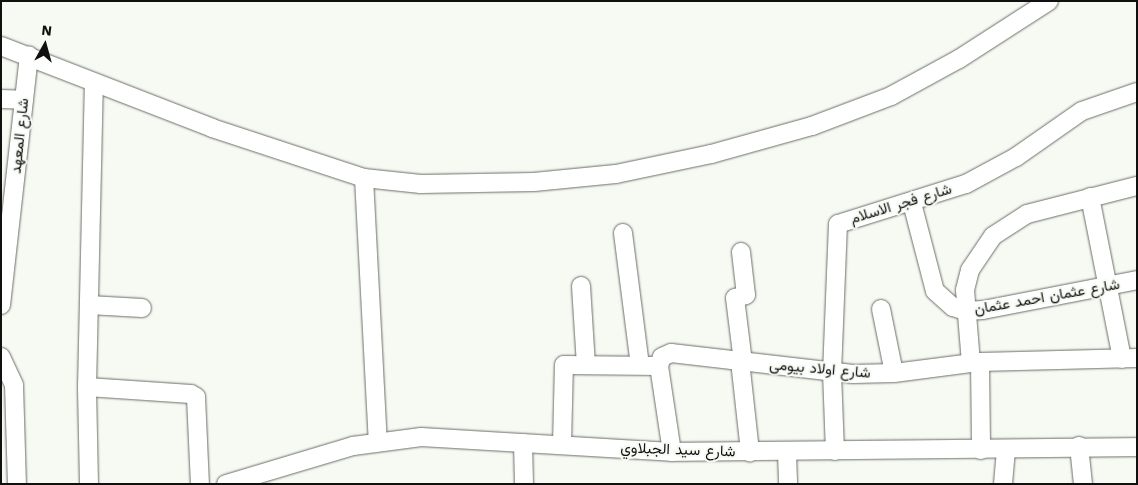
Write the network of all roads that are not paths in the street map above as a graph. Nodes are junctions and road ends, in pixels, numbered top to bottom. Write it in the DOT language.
graph roads {
  1 [pos="1049,1"];
  2 [pos="1,46"];
  3 [pos="29,56"];
  4 [pos="94,84"];
  5 [pos="1137,92"];
  6 [pos="1,99"];
  7 [pos="24,100"];
  8 [pos="9,160"];
  9 [pos="364,178"];
  10 [pos="1137,186"];
  11 [pos="1090,197"];
  12 [pos="912,203"];
  13 [pos="5,232"];
  14 [pos="623,233"];
  15 [pos="741,252"];
  16 [pos="1137,280"];
  17 [pos="581,286"];
  18 [pos="1110,287"];
  19 [pos="1,305"];
  20 [pos="89,305"];
  21 [pos="142,308"];
  22 [pos="881,309"];
  23 [pos="964,311"];
  24 [pos="1129,358"];
  25 [pos="741,361"];
  26 [pos="975,362"];
  27 [pos="3,363"];
  28 [pos="586,365"];
  29 [pos="640,365"];
  30 [pos="659,366"];
  31 [pos="832,373"];
  32 [pos="894,373"];
  33 [pos="87,387"];
  34 [pos="378,440"];
  35 [pos="523,443"];
  36 [pos="562,445"];
  37 [pos="1078,446"];
  38 [pos="1137,446"];
  39 [pos="1006,449"];
  40 [pos="981,450"];
  41 [pos="835,451"];
  42 [pos="672,452"];
  43 [pos="750,452"];
  44 [pos="787,453"];
  45 [pos="17,484"];
  46 [pos="89,484"];
  47 [pos="200,484"];
  48 [pos="226,484"];
  49 [pos="524,484"];
  50 [pos="788,484"];
  51 [pos="1003,484"];
  52 [pos="1083,484"];
  1 -- 9 [label="street"];
  2 -- 3 [label="street"];
  3 -- 4 [label="street"];
  3 -- 7 [label="street, شارع المعهد"];
  4 -- 9 [label="street"];
  4 -- 20 [label="street"];
  5 -- 12 [label="street, شارع فجر الاسلام"];
  6 -- 7 [label="street"];
  7 -- 8 [label="street, شارع المعهد"];
  8 -- 13 [label="street, شارع المعهد"];
  9 -- 34 [label="street"];
  10 -- 11 [label="street"];
  11 -- 18 [label="street"];
  11 -- 23 [label="street"];
  12 -- 23 [label="street, شارع عثمان احمد عثمان"];
  12 -- 31 [label="street, شارع فجر الاسلام"];
  13 -- 19 [label="street, شارع المعهد"];
  14 -- 29 [label="street"];
  15 -- 25 [label="street"];
  16 -- 18 [label="street, شارع عثمان احمد عثمان"];
  17 -- 28 [label="street"];
  18 -- 23 [label="street, شارع عثمان احمد عثمان"];
  18 -- 24 [label="street"];
  20 -- 21 [label="street"];
  20 -- 33 [label="street"];
  22 -- 32 [label="street"];
  23 -- 26 [label="street"];
  24 -- 26 [label="street, شارع اولاد بيومى"];
  25 -- 30 [label="street, شارع اولاد بيومى"];
  25 -- 31 [label="street, شارع اولاد بيومى"];
  25 -- 43 [label="street"];
  26 -- 32 [label="street, شارع اولاد بيومى"];
  26 -- 40 [label="street"];
  27 -- 45 [label="street"];
  28 -- 29 [label="street"];
  28 -- 36 [label="street"];
  29 -- 30 [label="street"];
  30 -- 42 [label="street"];
  31 -- 32 [label="street, شارع اولاد بيومى"];
  31 -- 41 [label="street, شارع فجر الاسلام"];
  33 -- 46 [label="street"];
  33 -- 47 [label="street"];
  34 -- 35 [label="street, شارع سيد الجبلاوي"];
  34 -- 48 [label="street, شارع سيد الجبلاوي"];
  35 -- 36 [label="street, شارع سيد الجبلاوي"];
  35 -- 49 [label="street"];
  36 -- 42 [label="street, شارع سيد الجبلاوي"];
  37 -- 38 [label="street, شارع سيد الجبلاوي"];
  37 -- 39 [label="street, شارع سيد الجبلاوي"];
  37 -- 52 [label="street"];
  39 -- 40 [label="street, شارع سيد الجبلاوي"];
  39 -- 51 [label="street"];
  40 -- 41 [label="street, شارع سيد الجبلاوي"];
  41 -- 44 [label="street, شارع سيد الجبلاوي"];
  42 -- 43 [label="street, شارع سيد الجبلاوي"];
  43 -- 44 [label="street, شارع سيد الجبلاوي"];
  44 -- 50 [label="street"];
}
